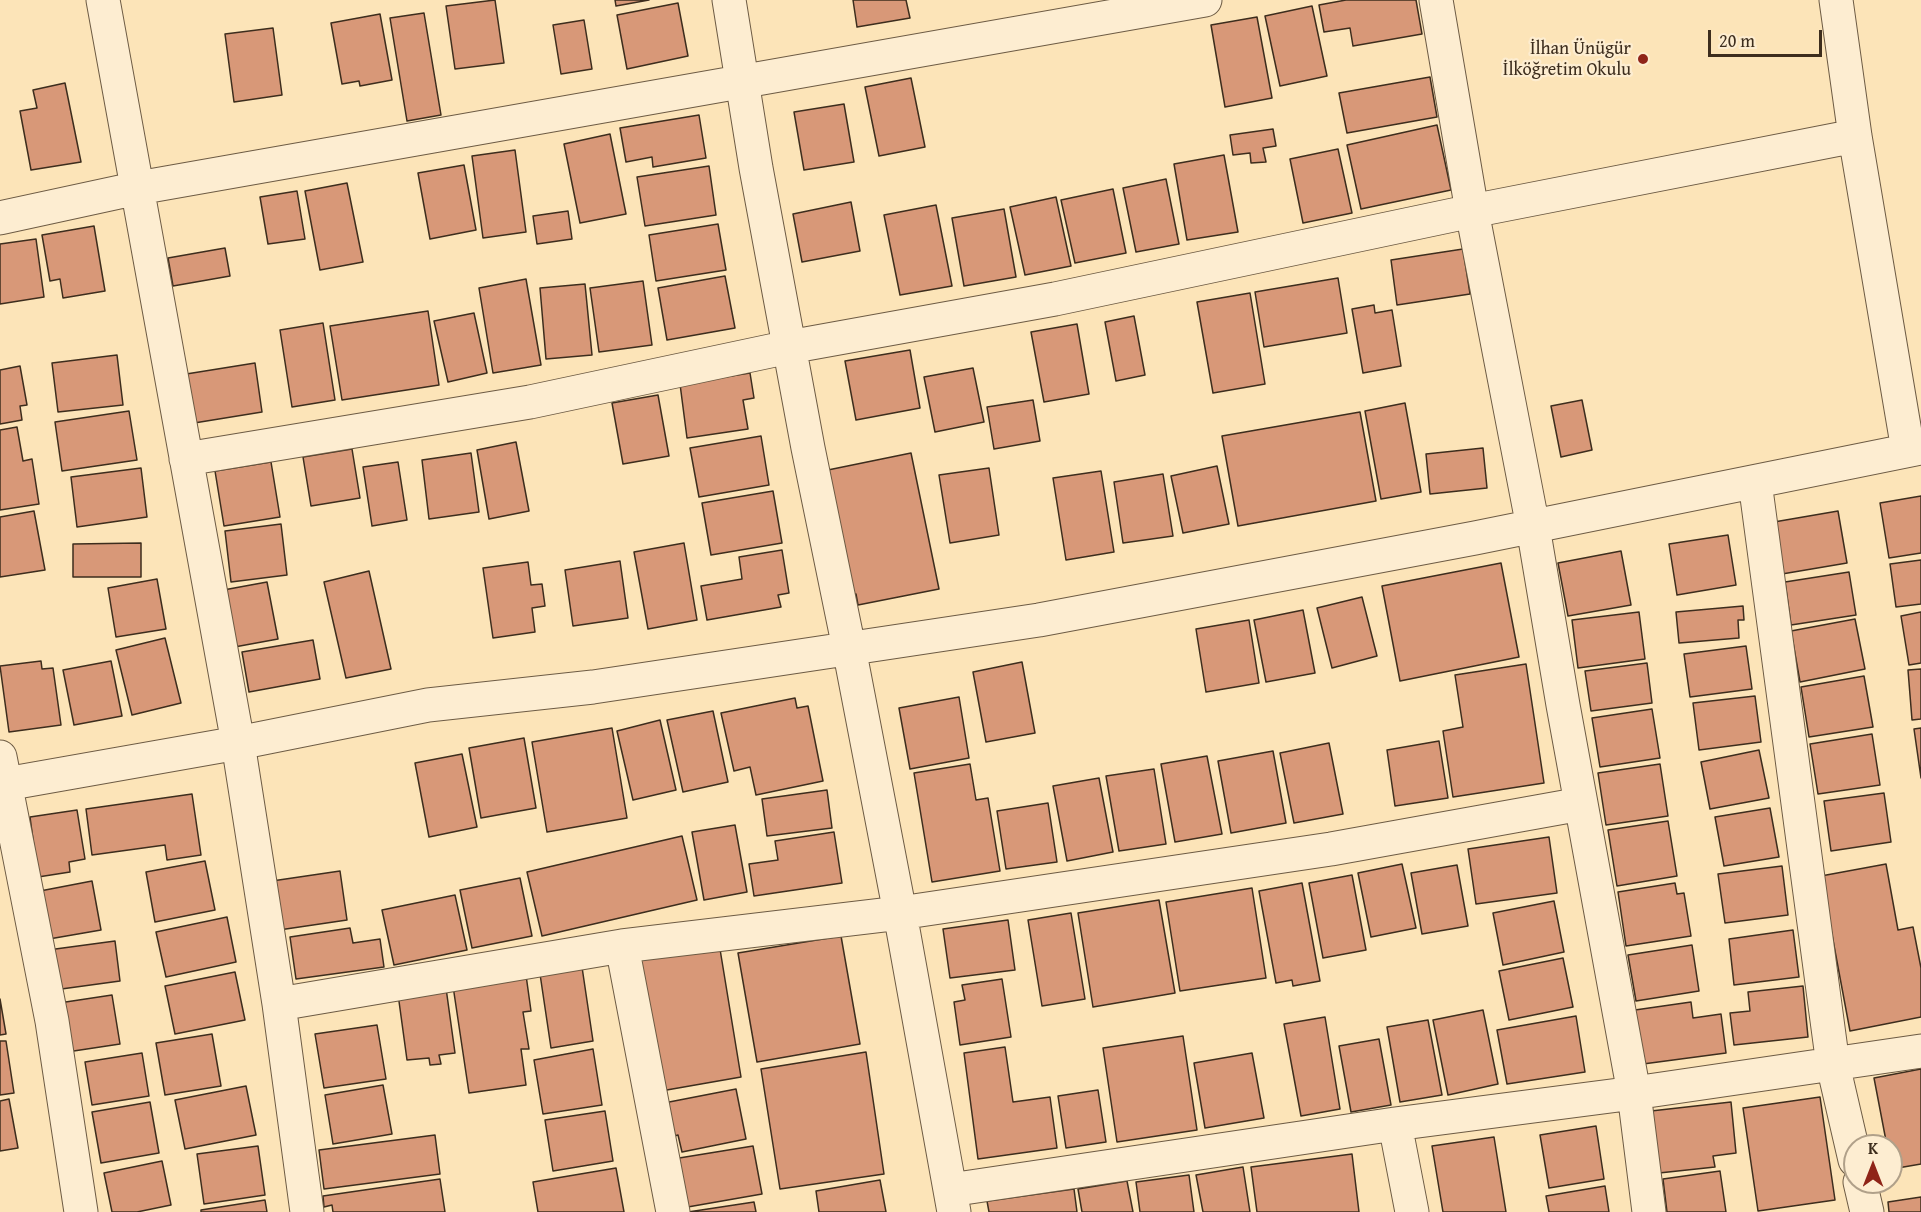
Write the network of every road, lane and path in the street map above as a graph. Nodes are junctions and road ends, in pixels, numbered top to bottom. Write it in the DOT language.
graph roads {
  1 [pos="103,0"];
  2 [pos="729,0"];
  3 [pos="1204,0"];
  4 [pos="1436,0"];
  5 [pos="1836,0"];
  6 [pos="742,80"];
  7 [pos="1855,136"];
  8 [pos="138,188"];
  9 [pos="1472,211"];
  10 [pos="0,218"];
  11 [pos="789,347"];
  12 [pos="1915,449"];
  13 [pos="186,459"];
  14 [pos="1755,482"];
  15 [pos="1533,527"];
  16 [pos="849,648"];
  17 [pos="238,743"];
  18 [pos="2,776"];
  19 [pos="1581,804"];
  20 [pos="900,913"];
  21 [pos="622,946"];
  22 [pos="279,1004"];
  23 [pos="1921,1052"];
  24 [pos="1833,1065"];
  25 [pos="1634,1093"];
  26 [pos="1395,1124"];
  27 [pos="1849,1134"];
  28 [pos="1863,1194"];
  29 [pos="952,1201"];
  30 [pos="81,1212"];
  31 [pos="307,1212"];
  32 [pos="673,1212"];
  33 [pos="1412,1212"];
  34 [pos="1649,1212"];
  35 [pos="1867,1212"];
  1 -- 8 [label="street"];
  2 -- 6 [label="street"];
  3 -- 6 [label="street"];
  4 -- 9 [label="street"];
  5 -- 7 [label="street"];
  6 -- 8 [label="street"];
  6 -- 11 [label="street"];
  7 -- 9 [label="street"];
  7 -- 12 [label="street"];
  8 -- 10 [label="street"];
  8 -- 13 [label="street"];
  9 -- 11 [label="street"];
  9 -- 15 [label="street"];
  11 -- 13 [label="street"];
  11 -- 16 [label="street"];
  12 -- 14 [label="street"];
  13 -- 17 [label="street"];
  14 -- 15 [label="street"];
  14 -- 24 [label="street"];
  15 -- 16 [label="street"];
  15 -- 19 [label="street"];
  16 -- 17 [label="street"];
  16 -- 20 [label="street"];
  17 -- 18 [label="street"];
  17 -- 22 [label="street"];
  18 -- 30 [label="street"];
  19 -- 20 [label="street"];
  19 -- 25 [label="street"];
  20 -- 21 [label="street"];
  20 -- 29 [label="street"];
  21 -- 22 [label="street"];
  21 -- 32 [label="street"];
  22 -- 31 [label="street"];
  23 -- 24 [label="street"];
  24 -- 25 [label="street"];
  24 -- 27 [label="street"];
  25 -- 26 [label="street"];
  25 -- 34 [label="street"];
  26 -- 29 [label="street"];
  26 -- 33 [label="street"];
  28 -- 35 [label="street"];
}
